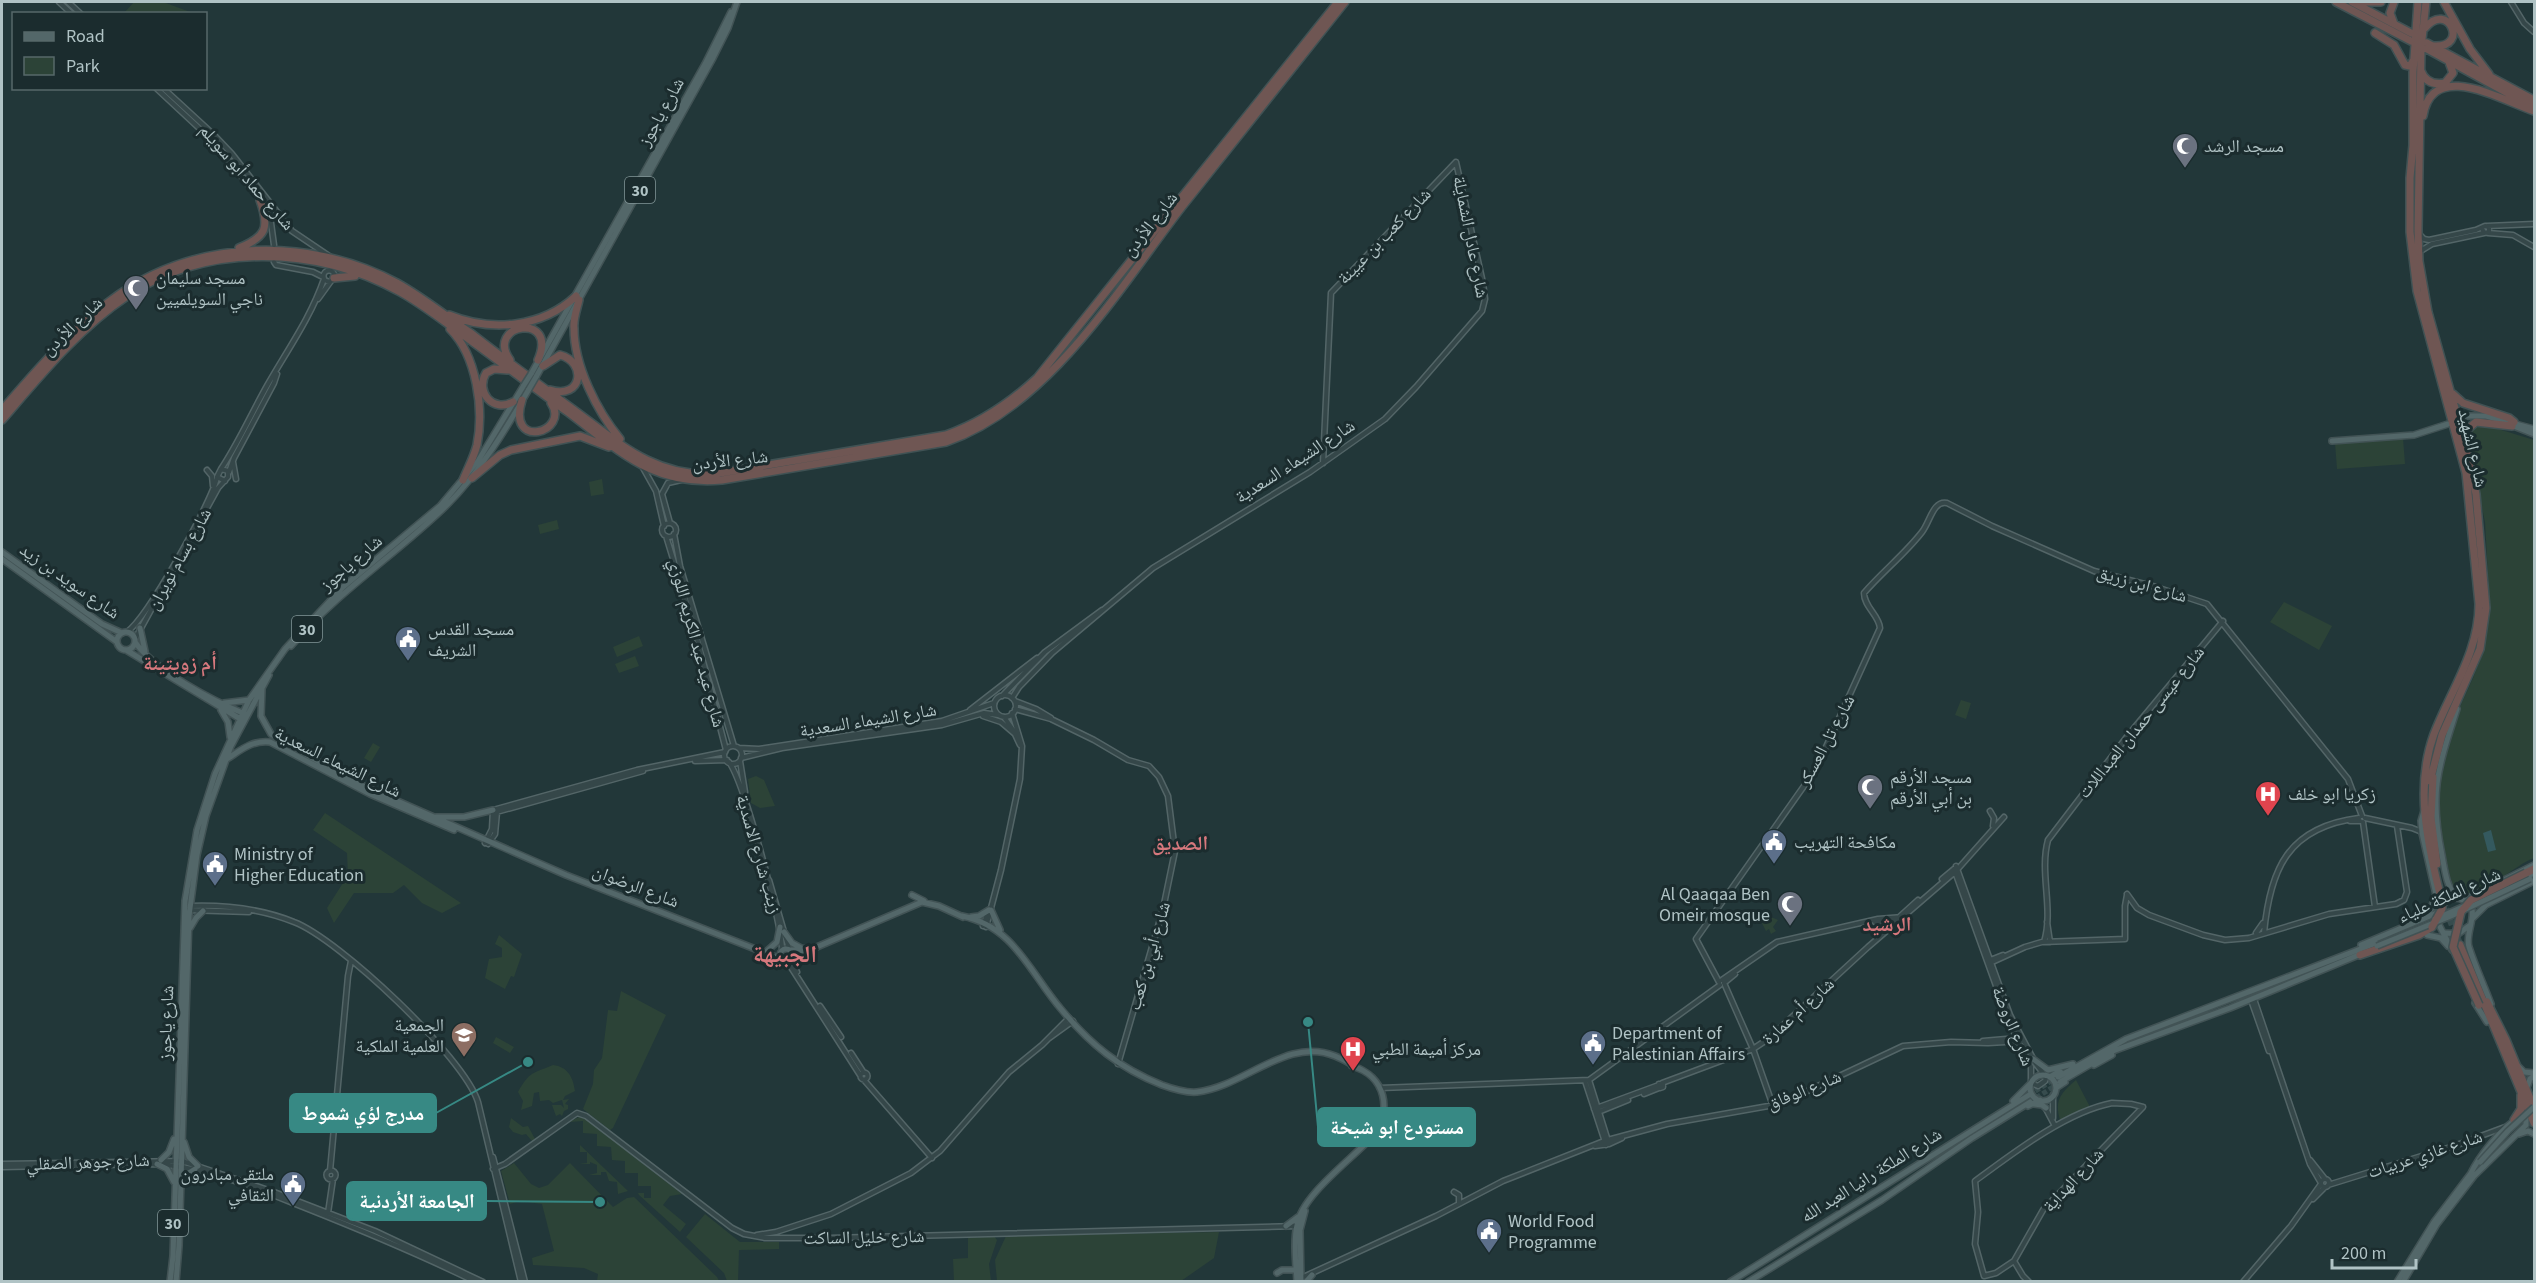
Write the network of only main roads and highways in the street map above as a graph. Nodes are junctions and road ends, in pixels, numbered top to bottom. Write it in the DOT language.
graph roads {
  1 [pos="736,2"];
  2 [pos="1338,2"];
  3 [pos="1345,2"];
  4 [pos="2336,2"];
  5 [pos="2352,2"];
  6 [pos="2360,2"];
  7 [pos="2381,2"];
  8 [pos="2394,2"];
  9 [pos="2412,2"];
  10 [pos="2418,2"];
  11 [pos="2426,2"];
  12 [pos="2444,2"];
  13 [pos="2417,19"];
  14 [pos="2394,24"];
  15 [pos="2423,30"];
  16 [pos="2375,33"];
  17 [pos="2429,46"];
  18 [pos="2414,59"];
  19 [pos="2447,60"];
  20 [pos="2421,67"];
  21 [pos="2490,76"];
  22 [pos="2535,100"];
  23 [pos="2535,110"];
  24 [pos="2420,142"];
  25 [pos="260,200"];
  26 [pos="1165,230"];
  27 [pos="232,252"];
  28 [pos="1128,262"];
  29 [pos="364,276"];
  30 [pos="333,279"];
  31 [pos="1114,297"];
  32 [pos="578,298"];
  33 [pos="440,315"];
  34 [pos="1081,324"];
  35 [pos="541,363"];
  36 [pos="514,369"];
  37 [pos="526,387"];
  38 [pos="2450,390"];
  39 [pos="545,392"];
  40 [pos="522,400"];
  41 [pos="513,402"];
  42 [pos="2,410"];
  43 [pos="2465,418"];
  44 [pos="2,420"];
  45 [pos="2447,422"];
  46 [pos="2513,424"];
  47 [pos="2535,431"];
  48 [pos="2403,435"];
  49 [pos="2465,444"];
  50 [pos="625,451"];
  51 [pos="472,478"];
  52 [pos="463,480"];
  53 [pos="2,552"];
  54 [pos="2,559"];
  55 [pos="140,628"];
  56 [pos="125,632"];
  57 [pos="135,640"];
  58 [pos="117,642"];
  59 [pos="126,650"];
  60 [pos="146,655"];
  61 [pos="262,687"];
  62 [pos="249,700"];
  63 [pos="2458,700"];
  64 [pos="216,703"];
  65 [pos="243,717"];
  66 [pos="230,739"];
  67 [pos="275,741"];
  68 [pos="225,760"];
  69 [pos="2434,761"];
  70 [pos="371,792"];
  71 [pos="381,797"];
  72 [pos="2424,811"];
  73 [pos="495,812"];
  74 [pos="430,816"];
  75 [pos="440,825"];
  76 [pos="488,843"];
  77 [pos="2532,874"];
  78 [pos="2479,891"];
  79 [pos="2439,892"];
  80 [pos="2453,893"];
  81 [pos="2457,898"];
  82 [pos="2466,899"];
  83 [pos="926,901"];
  84 [pos="2486,905"];
  85 [pos="187,908"];
  86 [pos="907,908"];
  87 [pos="2438,910"];
  88 [pos="204,911"];
  89 [pos="964,916"];
  90 [pos="2423,919"];
  91 [pos="2472,921"];
  92 [pos="985,925"];
  93 [pos="190,930"];
  94 [pos="1000,932"];
  95 [pos="2443,932"];
  96 [pos="2427,935"];
  97 [pos="2464,944"];
  98 [pos="818,946"];
  99 [pos="2377,946"];
  100 [pos="751,947"];
  101 [pos="2451,948"];
  102 [pos="804,949"];
  103 [pos="785,950"];
  104 [pos="767,951"];
  105 [pos="2358,952"];
  106 [pos="787,959"];
  107 [pos="2455,959"];
  108 [pos="1029,964"];
  109 [pos="2487,1022"];
  110 [pos="2496,1028"];
  111 [pos="2127,1042"];
  112 [pos="2033,1059"];
  113 [pos="2516,1063"];
  114 [pos="2073,1064"];
  115 [pos="2535,1075"];
  116 [pos="2047,1076"];
  117 [pos="2059,1079"];
  118 [pos="2031,1082"];
  119 [pos="2056,1088"];
  120 [pos="2523,1088"];
  121 [pos="2029,1095"];
  122 [pos="2041,1100"];
  123 [pos="2030,1103"];
  124 [pos="2534,1106"];
  125 [pos="2046,1108"];
  126 [pos="2514,1120"];
  127 [pos="2535,1123"];
  128 [pos="177,1129"];
  129 [pos="2535,1134"];
  130 [pos="182,1137"];
  131 [pos="2513,1138"];
  132 [pos="1952,1141"];
  133 [pos="178,1163"];
  134 [pos="2471,1176"];
  135 [pos="174,1184"];
  136 [pos="181,1188"];
  137 [pos="1315,1194"];
  138 [pos="1299,1216"];
  139 [pos="1286,1226"];
  140 [pos="1298,1228"];
  141 [pos="1277,1273"];
  142 [pos="1300,1277"];
  143 [pos="170,1281"];
  144 [pos="176,1281"];
  145 [pos="1730,1281"];
  146 [pos="1748,1281"];
  147 [pos="2397,1281"];
  148 [pos="2403,1281"];
  1 -- 32 [label="main road, شارع ياجوز / 30"];
  2 -- 28 [label="highway, شارع الأردن"];
  3 -- 26 [label="highway, شارع الأردن"];
  4 -- 14 [label="highway"];
  5 -- 14 [label="highway"];
  6 -- 7 [label="highway"];
  8 -- 14 [label="highway"];
  9 -- 13 [label="highway"];
  10 -- 13 [label="highway, شارع الشهيد"];
  11 -- 15 [label="highway, شارع الشهيد"];
  12 -- 21 [label="highway"];
  13 -- 18 [label="highway, شارع الشهيد"];
  15 -- 17 [label="highway"];
  15 -- 20 [label="highway, شارع الشهيد"];
  16 -- 18 [label="highway"];
  17 -- 19 [label="highway"];
  17 -- 21 [label="highway"];
  18 -- 72 [label="highway, شارع الشهيد"];
  19 -- 20 [label="highway"];
  19 -- 23 [label="highway"];
  20 -- 24 [label="highway, شارع الشهيد"];
  21 -- 22 [label="highway"];
  23 -- 24 [label="highway"];
  24 -- 38 [label="highway, شارع الشهيد"];
  25 -- 27 [label="highway"];
  26 -- 28 [label="highway"];
  26 -- 31 [label="highway, شارع الأردن"];
  27 -- 33 [label="highway, شارع الأردن"];
  27 -- 42 [label="highway, شارع الأردن"];
  28 -- 34 [label="highway, شارع الأردن"];
  29 -- 30 [label="highway"];
  29 -- 33 [label="highway, شارع الأردن"];
  29 -- 44 [label="highway, شارع الأردن"];
  31 -- 34 [label="highway"];
  31 -- 50 [label="highway, شارع الأردن"];
  32 -- 33 [label="highway"];
  32 -- 35 [label="main road, شارع ياجوز / 30"];
  32 -- 50 [label="highway"];
  33 -- 36 [label="highway, شارع الأردن"];
  33 -- 52 [label="highway"];
  34 -- 50 [label="highway, شارع الأردن"];
  35 -- 36 [label="highway"];
  35 -- 37 [label="main road, شارع ياجوز / 30, bridge"];
  35 -- 39 [label="highway"];
  36 -- 39 [label="highway, شارع الأردن"];
  36 -- 41 [label="highway"];
  37 -- 40 [label="main road, شارع ياجوز / 30"];
  37 -- 41 [label="main road, شارع ياجوز / 30"];
  38 -- 46 [label="highway"];
  38 -- 49 [label="highway, شارع الشهيد"];
  39 -- 40 [label="highway"];
  39 -- 50 [label="highway, شارع الأردن"];
  40 -- 51 [label="main road, شارع ياجوز / 30"];
  41 -- 52 [label="main road, شارع ياجوز / 30"];
  43 -- 46 [label="main road"];
  45 -- 48 [label="main road"];
  46 -- 47 [label="main road"];
  46 -- 49 [label="highway"];
  48 -- 48 [label="main road"];
  49 -- 63 [label="highway, شارع الشهيد"];
  50 -- 51 [label="highway"];
  51 -- 61 [label="main road, شارع ياجوز / 30"];
  52 -- 62 [label="main road, شارع ياجوز / 30"];
  53 -- 56 [label="main road, شارع سويد بن زيد"];
  54 -- 58 [label="main road, شارع سويد بن زيد"];
  55 -- 60 [label="main road"];
  56 -- 57 [label="main road"];
  56 -- 58 [label="main road"];
  57 -- 59 [label="main road"];
  57 -- 60 [label="main road"];
  58 -- 59 [label="main road"];
  59 -- 64 [label="main road"];
  60 -- 64 [label="main road"];
  61 -- 65 [label="main road, شارع ياجوز / 30"];
  61 -- 67 [label="main road, شارع الشيماء السعدية"];
  62 -- 64 [label="main road"];
  62 -- 65 [label="main road, شارع ياجوز / 30"];
  63 -- 69 [label="highway, شارع الشهيد"];
  63 -- 80 [label="main road"];
  64 -- 65 [label="main road"];
  64 -- 66 [label="main road"];
  65 -- 66 [label="main road, شارع ياجوز / 30"];
  65 -- 68 [label="main road, شارع ياجوز / 30"];
  66 -- 85 [label="main road, شارع ياجوز / 30"];
  67 -- 68 [label="main road, شارع الشيماء السعدية"];
  67 -- 70 [label="main road, شارع الشيماء السعدية"];
  67 -- 70 [label="main road, شارع الشيماء السعدية"];
  68 -- 85 [label="main road, شارع ياجوز / 30"];
  69 -- 79 [label="highway, شارع الشهيد"];
  69 -- 99 [label="highway, bridge"];
  70 -- 71 [label="main road, شارع الشيماء السعدية"];
  71 -- 74 [label="main road, شارع الرضوان"];
  71 -- 75 [label="main road, شارع الشيماء السعدية"];
  72 -- 79 [label="highway, شارع الشهيد"];
  72 -- 79 [label="main road"];
  73 -- 74 [label="main road"];
  74 -- 76 [label="main road, شارع الرضوان"];
  75 -- 76 [label="main road, شارع الرضوان"];
  76 -- 100 [label="main road, شارع الرضوان"];
  77 -- 78 [label="main road"];
  77 -- 84 [label="main road"];
  77 -- 99 [label="main road, شارع الملكة علياء, bridge"];
  77 -- 109 [label="highway, bridge"];
  78 -- 82 [label="main road"];
  78 -- 84 [label="main road"];
  79 -- 87 [label="main road"];
  79 -- 90 [label="main road"];
  80 -- 81 [label="main road"];
  80 -- 82 [label="main road"];
  81 -- 82 [label="main road"];
  81 -- 87 [label="main road"];
  82 -- 91 [label="main road"];
  83 -- 86 [label="main road, شارع الرضوان"];
  83 -- 86 [label="main road"];
  83 -- 89 [label="main road"];
  84 -- 91 [label="main road"];
  85 -- 93 [label="main road, شارع ياجوز / 30"];
  85 -- 128 [label="main road, شارع ياجوز / 30"];
  86 -- 98 [label="main road, شارع الرضوان"];
  87 -- 90 [label="main road"];
  87 -- 95 [label="main road"];
  88 -- 93 [label="main road"];
  89 -- 92 [label="main road"];
  89 -- 94 [label="main road"];
  90 -- 105 [label="main road"];
  91 -- 95 [label="main road"];
  91 -- 97 [label="main road"];
  92 -- 94 [label="main road"];
  92 -- 108 [label="main road"];
  93 -- 130 [label="main road, شارع ياجوز / 30"];
  94 -- 108 [label="main road"];
  95 -- 96 [label="main road"];
  95 -- 101 [label="main road"];
  96 -- 105 [label="main road"];
  96 -- 107 [label="main road"];
  97 -- 101 [label="main road"];
  97 -- 110 [label="highway"];
  98 -- 102 [label="main road, شارع الرضوان"];
  98 -- 106 [label="main road, شارع الرضوان"];
  99 -- 105 [label="highway"];
  100 -- 104 [label="main road, شارع الرضوان"];
  100 -- 106 [label="main road, شارع الرضوان"];
  101 -- 107 [label="main road"];
  102 -- 103 [label="main road, شارع الرضوان"];
  102 -- 104 [label="main road"];
  103 -- 104 [label="main road, شارع الرضوان"];
  103 -- 106 [label="main road"];
  103 -- 106 [label="main road"];
  105 -- 111 [label="main road"];
  105 -- 111 [label="main road"];
  107 -- 109 [label="main road"];
  108 -- 137 [label="main road"];
  109 -- 110 [label="highway"];
  110 -- 113 [label="highway"];
  110 -- 120 [label="highway"];
  111 -- 114 [label="main road"];
  111 -- 117 [label="main road"];
  111 -- 119 [label="main road"];
  112 -- 114 [label="main road"];
  113 -- 115 [label="main road"];
  113 -- 120 [label="highway"];
  114 -- 116 [label="main road"];
  115 -- 120 [label="main road"];
  116 -- 118 [label="main road"];
  116 -- 119 [label="main road"];
  118 -- 122 [label="main road"];
  118 -- 132 [label="main road"];
  119 -- 122 [label="main road"];
  120 -- 124 [label="highway"];
  120 -- 126 [label="highway"];
  120 -- 127 [label="highway"];
  121 -- 132 [label="main road, شارع الملكة رانيا العبد الله"];
  122 -- 123 [label="main road, شارع الملكة رانيا العبد الله"];
  123 -- 125 [label="main road"];
  123 -- 146 [label="main road, شارع الملكة رانيا العبد الله"];
  124 -- 134 [label="main road, bridge"];
  126 -- 131 [label="main road"];
  126 -- 134 [label="main road"];
  128 -- 133 [label="main road, شارع ياجوز / 30"];
  128 -- 135 [label="main road"];
  129 -- 131 [label="main road"];
  130 -- 133 [label="main road, شارع ياجوز / 30"];
  130 -- 136 [label="main road"];
  131 -- 134 [label="main road"];
  132 -- 145 [label="main road, شارع الملكة رانيا العبد الله"];
  133 -- 135 [label="main road, شارع ياجوز / 30"];
  133 -- 136 [label="main road, شارع ياجوز / 30"];
  134 -- 147 [label="main road"];
  134 -- 148 [label="main road"];
  135 -- 143 [label="main road, شارع ياجوز / 30"];
  136 -- 144 [label="main road, شارع ياجوز / 30"];
  137 -- 138 [label="main road"];
  137 -- 140 [label="main road"];
  138 -- 139 [label="main road"];
  138 -- 140 [label="main road"];
  140 -- 142 [label="main road"];
  141 -- 142 [label="main road"];
  142 -- 142 [label="main road"];
}
